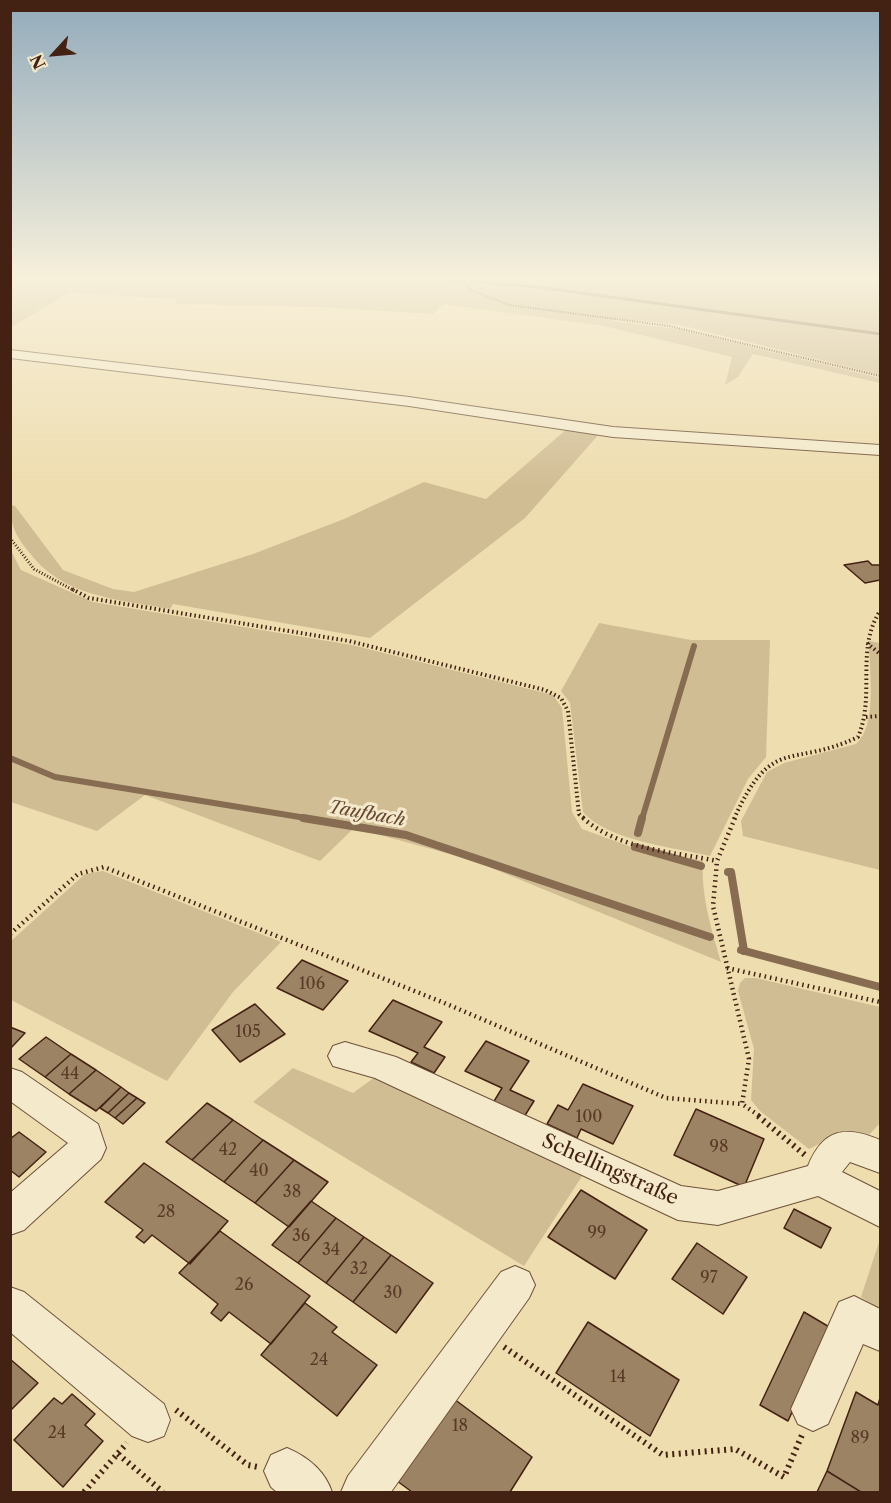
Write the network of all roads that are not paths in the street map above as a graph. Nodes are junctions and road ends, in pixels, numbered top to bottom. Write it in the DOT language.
graph roads {
  1 [pos="10,354"];
  2 [pos="880,450"];
  3 [pos="345,1056"];
  4 [pos="10,1082"];
  5 [pos="880,1157"];
  6 [pos="821,1179"];
  7 [pos="880,1210"];
  8 [pos="10,1218"];
  9 [pos="515,1285"];
  10 [pos="10,1306"];
  11 [pos="880,1331"];
  12 [pos="813,1409"];
  13 [pos="148,1420"];
  14 [pos="364,1492"];
  1 -- 2 [label="street"];
  3 -- 6 [label="street, Schellingstraße"];
  4 -- 8 [label="street"];
  5 -- 6 [label="street"];
  6 -- 7 [label="street"];
  9 -- 14 [label="street"];
  10 -- 13 [label="street"];
  11 -- 12 [label="street"];
}
